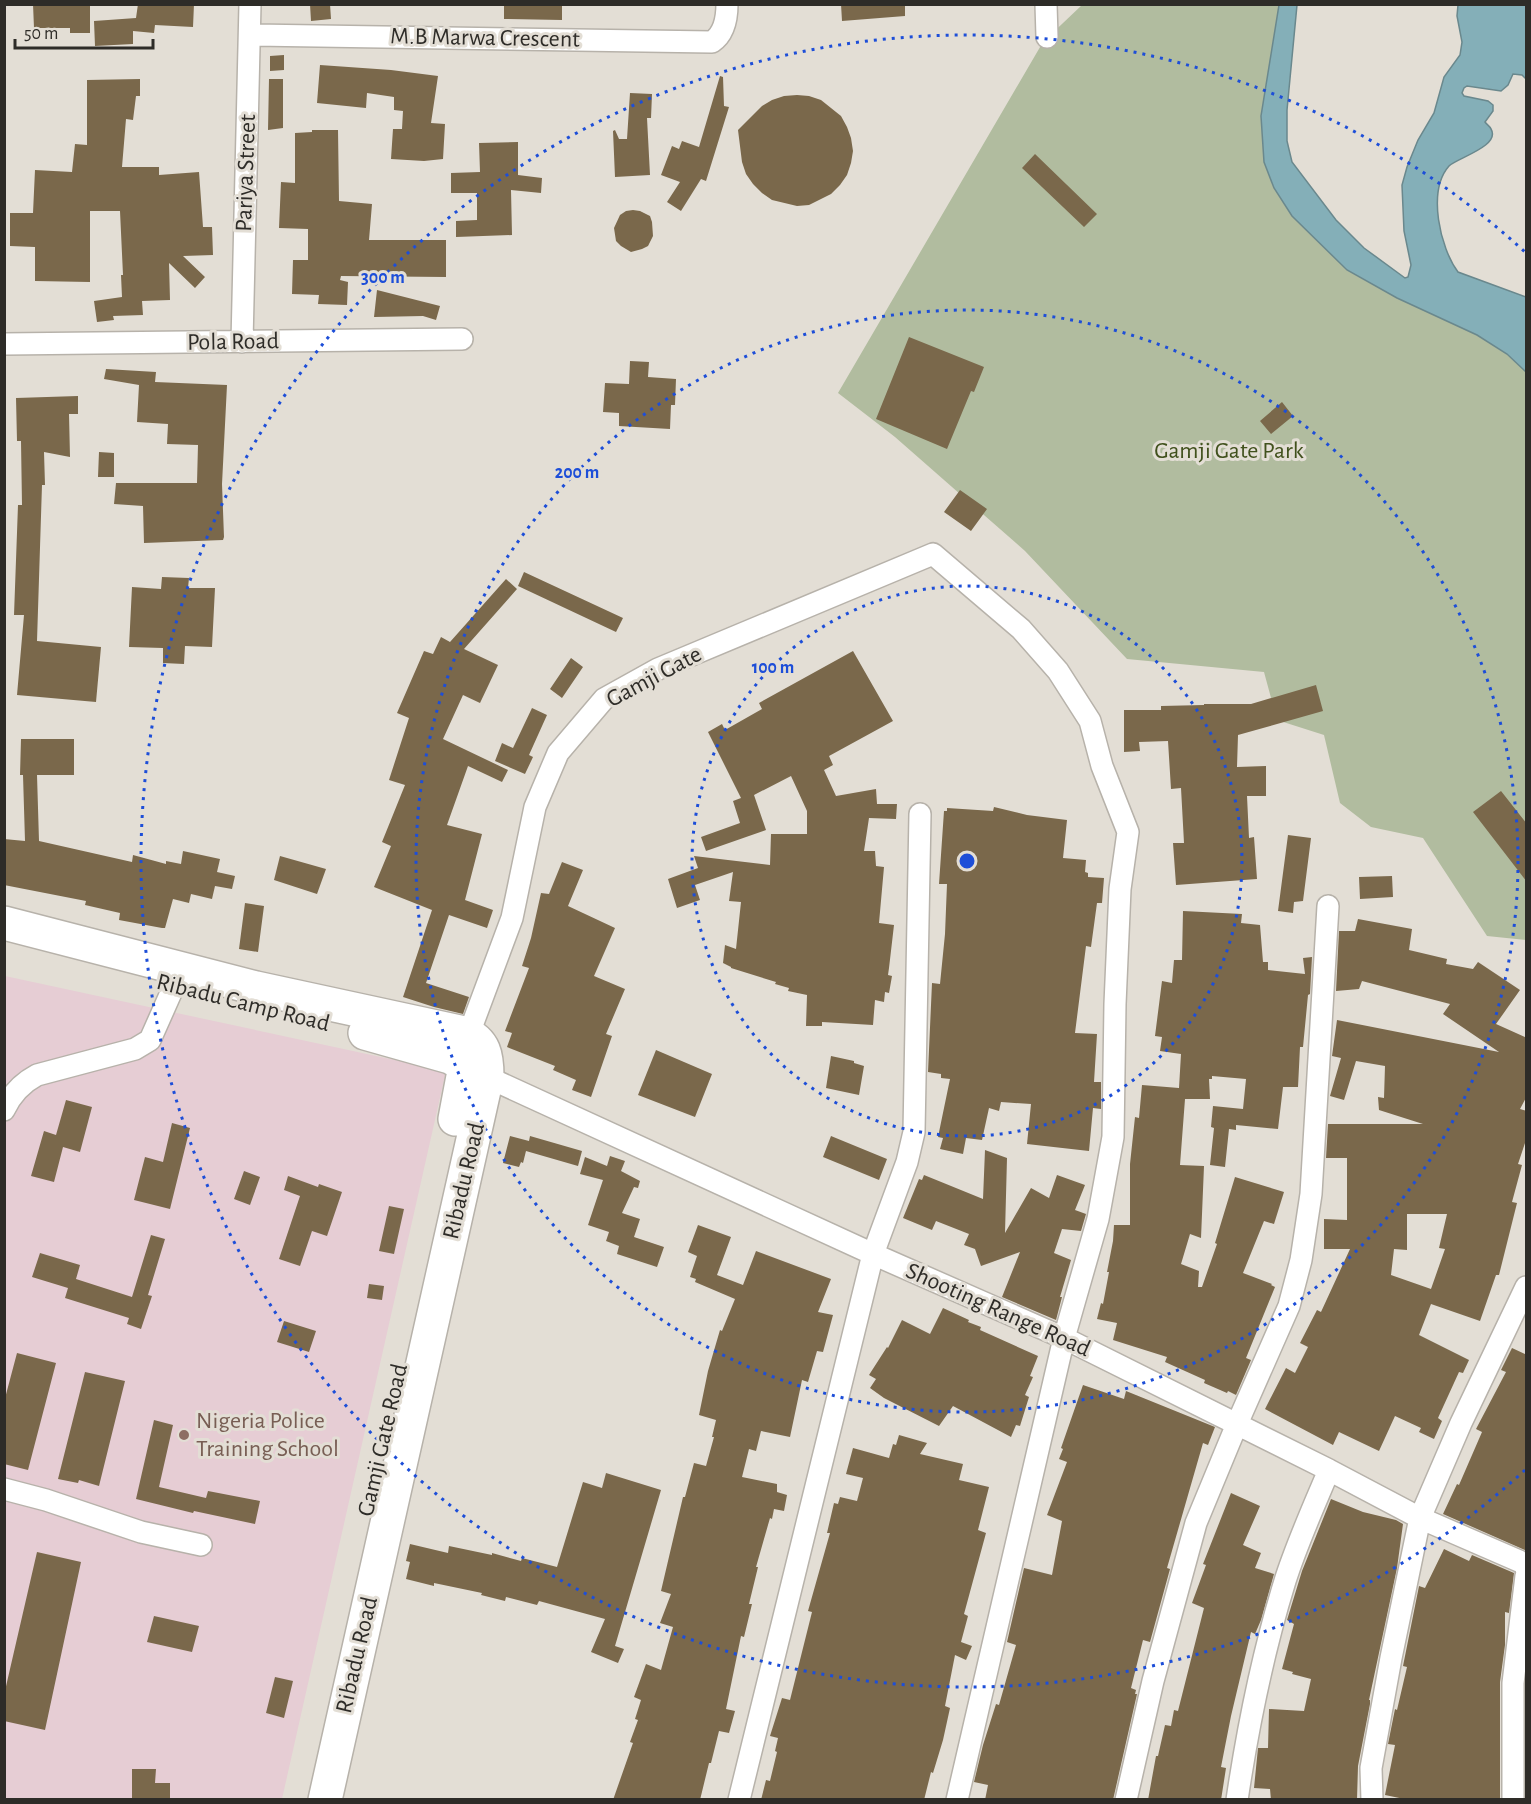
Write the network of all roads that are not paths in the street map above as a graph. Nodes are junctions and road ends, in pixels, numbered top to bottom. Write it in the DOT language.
graph roads {
  1 [pos="250,4"];
  2 [pos="727,4"];
  3 [pos="1046,4"];
  4 [pos="250,35"];
  5 [pos="1047,36"];
  6 [pos="462,339"];
  7 [pos="242,342"];
  8 [pos="4,344"];
  9 [pos="920,814"];
  10 [pos="1328,906"];
  11 [pos="4,923"];
  12 [pos="4,945"];
  13 [pos="174,986"];
  14 [pos="468,1065"];
  15 [pos="4,1110"];
  16 [pos="873,1254"];
  17 [pos="1527,1287"];
  18 [pos="1064,1338"];
  19 [pos="1237,1424"];
  20 [pos="1329,1470"];
  21 [pos="4,1489"];
  22 [pos="1420,1518"];
  23 [pos="201,1545"];
  24 [pos="1526,1569"];
  25 [pos="302,1800"];
  26 [pos="325,1800"];
  27 [pos="739,1800"];
  28 [pos="957,1800"];
  29 [pos="1126,1800"];
  30 [pos="1237,1800"];
  31 [pos="1371,1800"];
  32 [pos="1513,1800"];
  1 -- 4 [label="street, Pariya Street"];
  2 -- 4 [label="street, M.B Marwa Crescent"];
  3 -- 5 [label="street"];
  4 -- 7 [label="street, Pariya Street"];
  6 -- 7 [label="street, Pola Road"];
  7 -- 8 [label="street, Pola Road"];
  9 -- 16 [label="street"];
  10 -- 19 [label="street"];
  11 -- 14 [label="main road"];
  12 -- 13 [label="main road, Ribadu Camp Road"];
  13 -- 14 [label="main road, Ribadu Camp Road"];
  13 -- 15 [label="street"];
  14 -- 16 [label="street, Shooting Range Road"];
  14 -- 18 [label="street, Gamji Gate"];
  14 -- 25 [label="main road, Gamji Gate Road"];
  14 -- 26 [label="main road, Ribadu Road"];
  16 -- 18 [label="street, Shooting Range Road"];
  16 -- 27 [label="street"];
  17 -- 22 [label="street"];
  18 -- 19 [label="street, Shooting Range Road"];
  18 -- 28 [label="street"];
  19 -- 20 [label="street, Shooting Range Road"];
  19 -- 29 [label="street"];
  20 -- 22 [label="street, Shooting Range Road"];
  20 -- 30 [label="street"];
  21 -- 23 [label="street"];
  22 -- 24 [label="street, Shooting Range Road"];
  22 -- 31 [label="street"];
  24 -- 32 [label="street, Shooting Range Road"];
}
